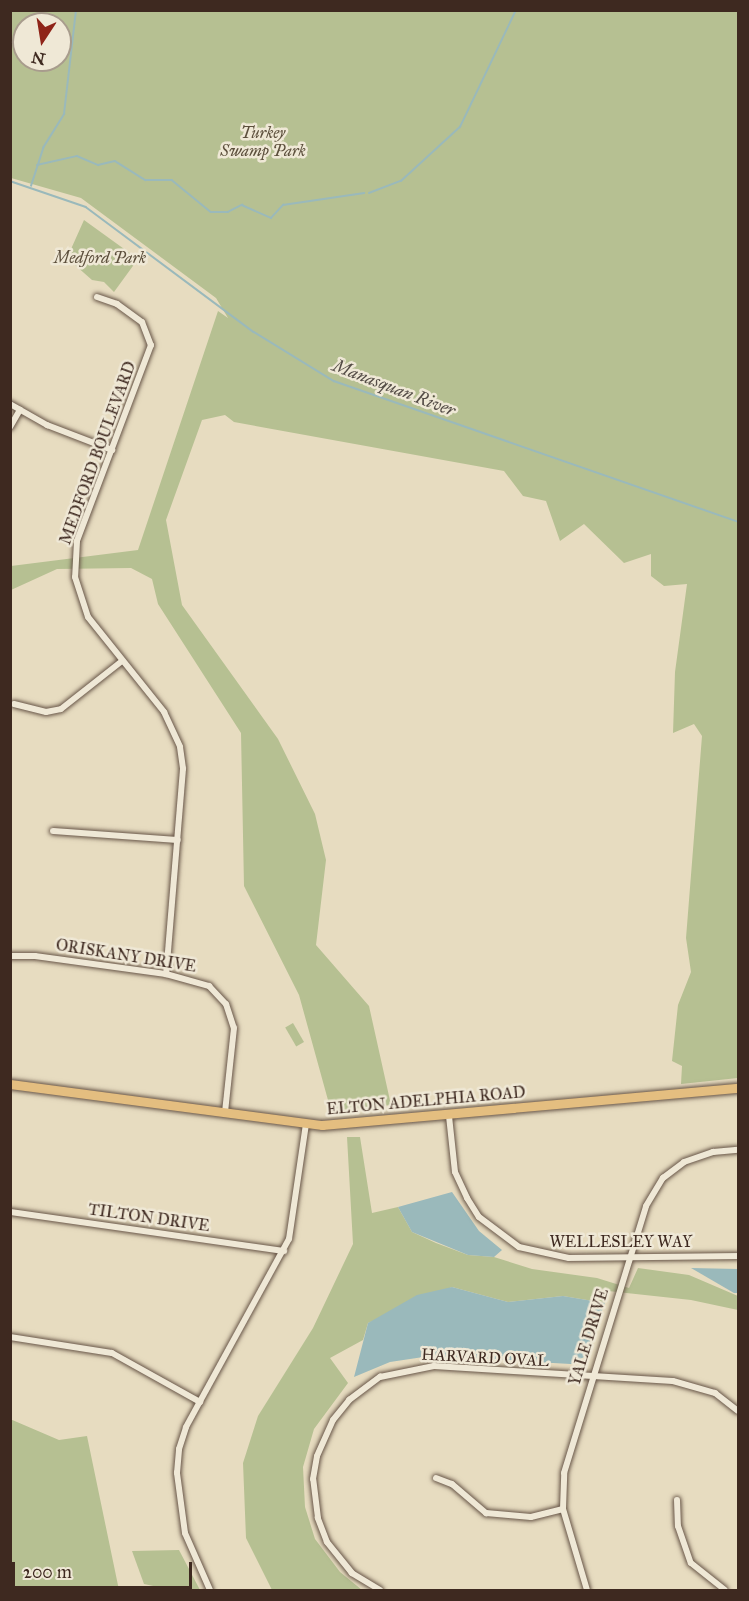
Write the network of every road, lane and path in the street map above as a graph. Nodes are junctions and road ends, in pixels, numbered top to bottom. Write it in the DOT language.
graph roads {
  1 [pos="97,297"];
  2 [pos="10,404"];
  3 [pos="20,410"];
  4 [pos="10,427"];
  5 [pos="112,450"];
  6 [pos="122,661"];
  7 [pos="14,704"];
  8 [pos="53,831"];
  9 [pos="178,840"];
  10 [pos="10,956"];
  11 [pos="166,974"];
  12 [pos="10,1084"];
  13 [pos="738,1088"];
  14 [pos="225,1112"];
  15 [pos="449,1116"];
  16 [pos="306,1124"];
  17 [pos="738,1150"];
  18 [pos="10,1212"];
  19 [pos="284,1251"];
  20 [pos="629,1256"];
  21 [pos="738,1256"];
  22 [pos="10,1337"];
  23 [pos="591,1377"];
  24 [pos="200,1402"];
  25 [pos="738,1411"];
  26 [pos="436,1478"];
  27 [pos="677,1500"];
  28 [pos="563,1509"];
  29 [pos="210,1590"];
  30 [pos="380,1590"];
  31 [pos="587,1590"];
  32 [pos="725,1590"];
  1 -- 5 [label="street, MEDFORD BOULEVARD"];
  2 -- 3 [label="street"];
  3 -- 4 [label="street"];
  3 -- 5 [label="street"];
  5 -- 6 [label="street, MEDFORD BOULEVARD"];
  6 -- 7 [label="street"];
  6 -- 9 [label="street, MEDFORD BOULEVARD"];
  8 -- 9 [label="street"];
  9 -- 11 [label="street, MEDFORD BOULEVARD"];
  10 -- 11 [label="street, ORISKANY DRIVE"];
  11 -- 14 [label="street, ORISKANY DRIVE"];
  12 -- 14 [label="main road, ELTON ADELPHIA ROAD"];
  13 -- 15 [label="main road, ELTON ADELPHIA ROAD"];
  14 -- 16 [label="main road, ELTON ADELPHIA ROAD"];
  15 -- 16 [label="main road, ELTON ADELPHIA ROAD"];
  15 -- 20 [label="street, WELLESLEY WAY"];
  16 -- 19 [label="street"];
  17 -- 20 [label="street, YALE DRIVE"];
  18 -- 19 [label="street, TILTON DRIVE"];
  19 -- 24 [label="street"];
  20 -- 21 [label="street, WELLESLEY WAY"];
  20 -- 23 [label="street, YALE DRIVE"];
  22 -- 24 [label="street"];
  23 -- 25 [label="street, HARVARD OVAL"];
  23 -- 28 [label="street, YALE DRIVE"];
  23 -- 30 [label="street, HARVARD OVAL"];
  24 -- 29 [label="street"];
  26 -- 28 [label="street"];
  27 -- 32 [label="street"];
  28 -- 31 [label="street, YALE DRIVE"];
}
